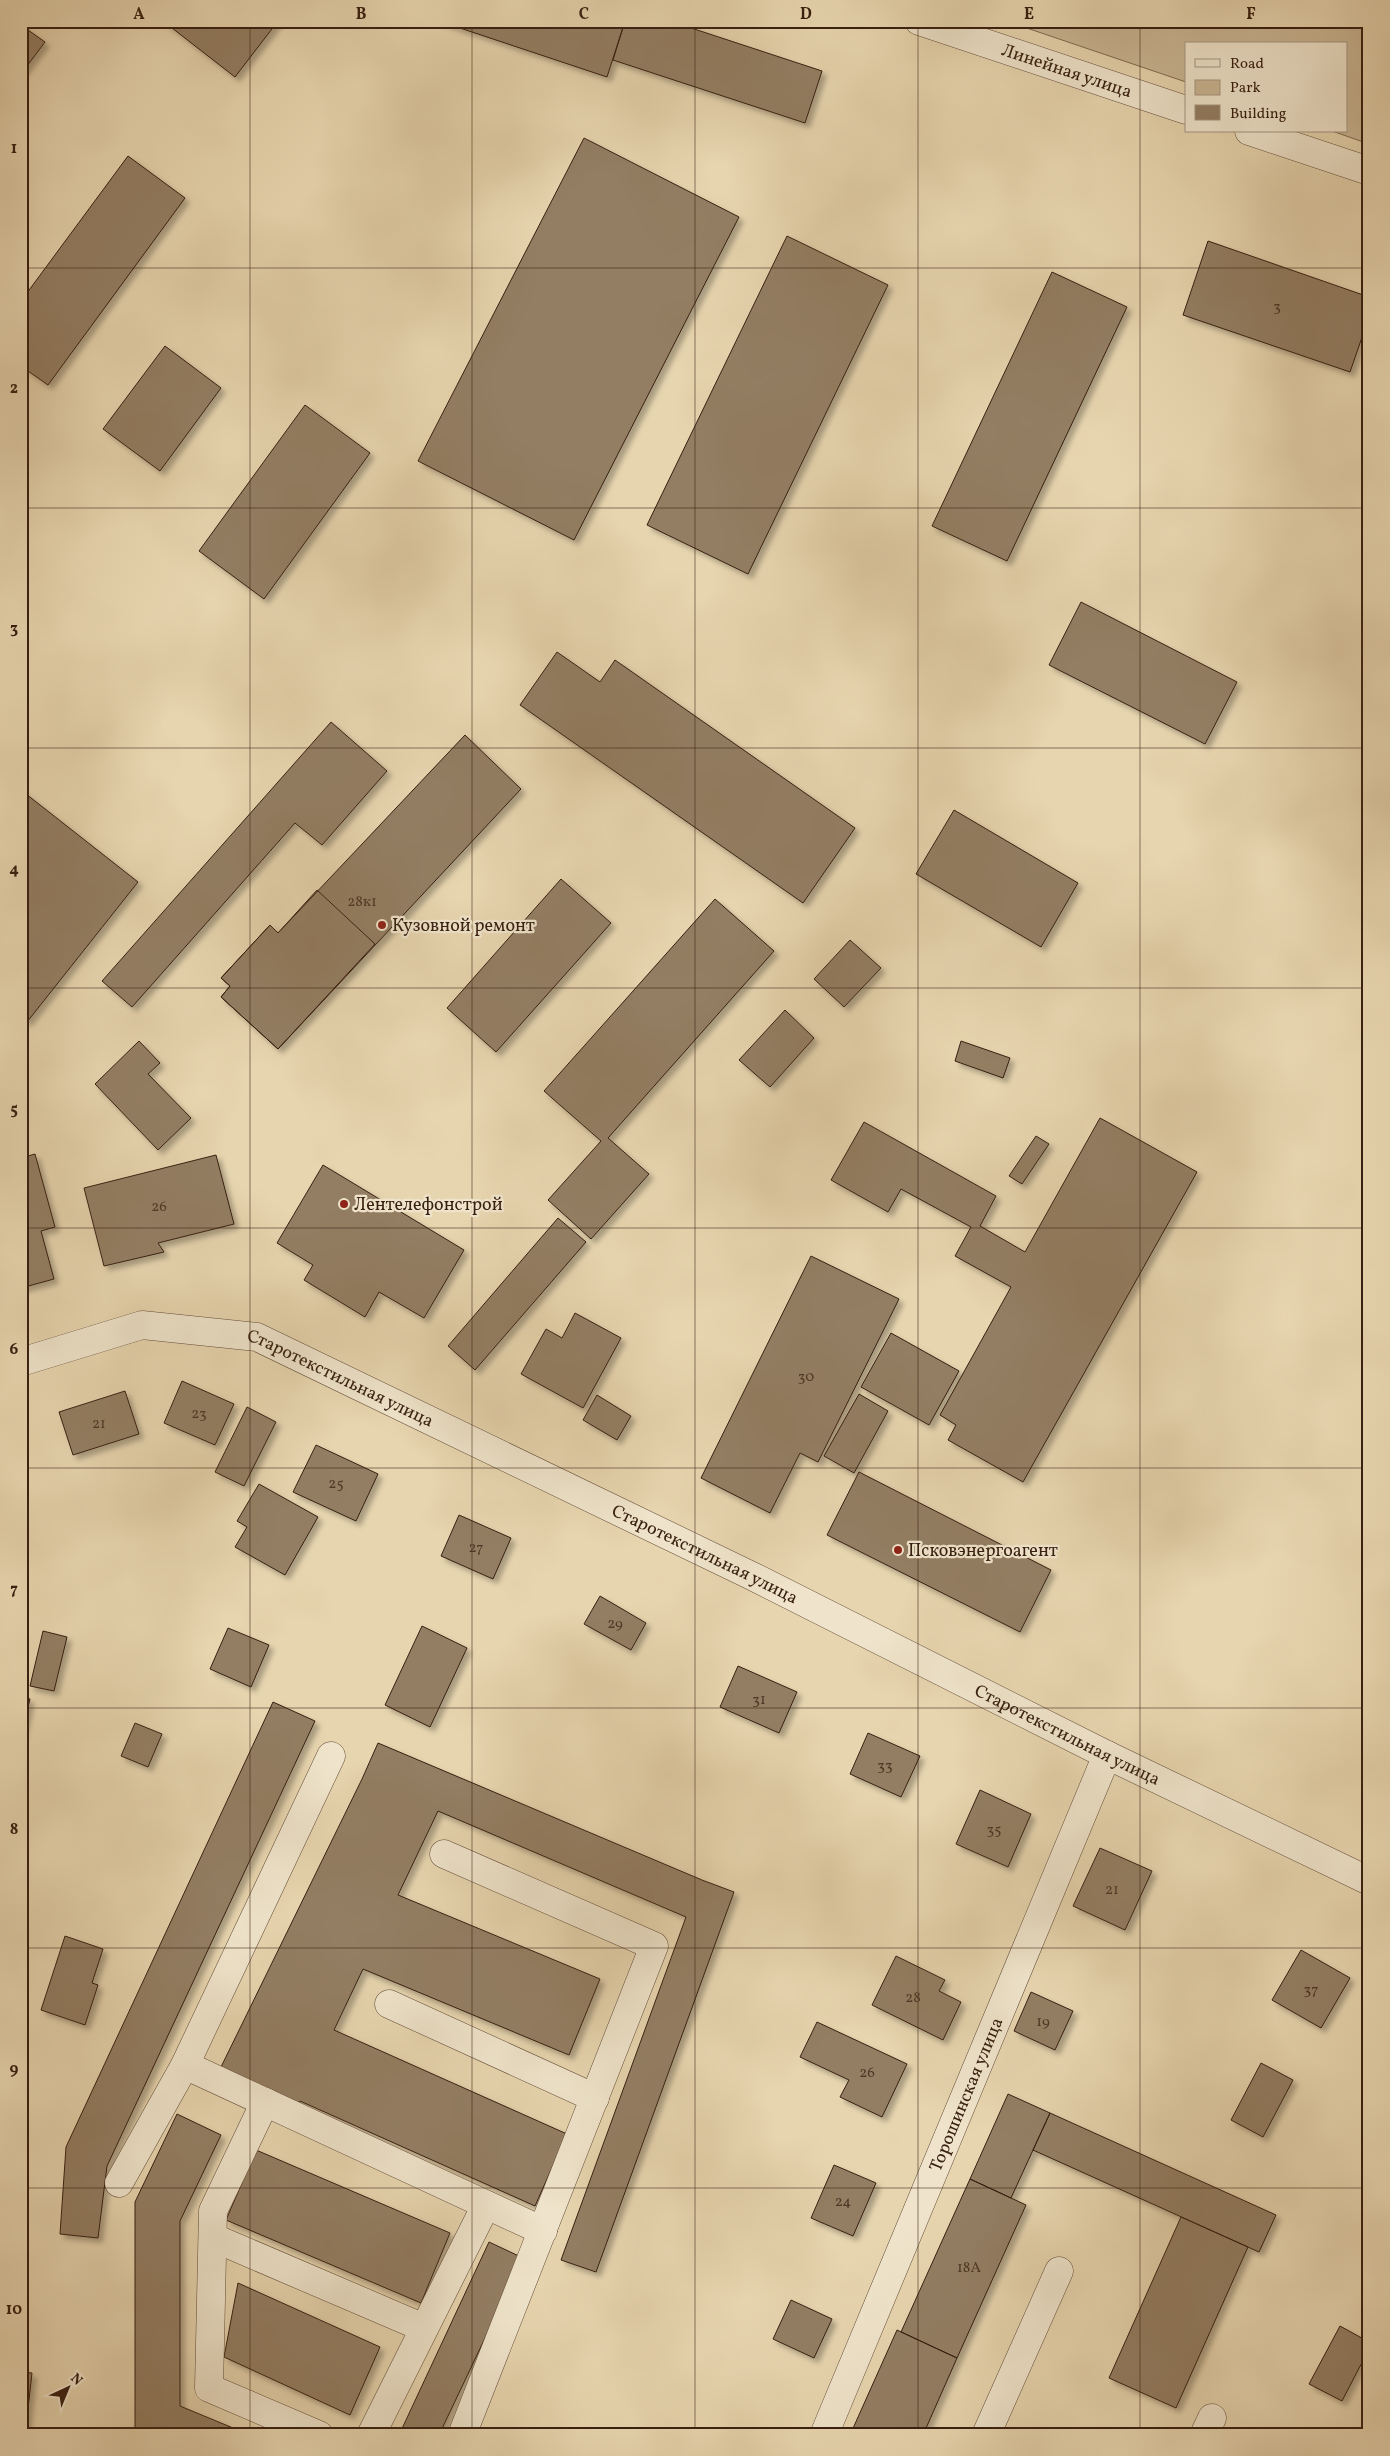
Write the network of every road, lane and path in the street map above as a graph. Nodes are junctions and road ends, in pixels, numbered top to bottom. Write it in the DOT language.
graph roads {
  1 [pos="919,21"];
  2 [pos="979,31"];
  3 [pos="1185,110"];
  4 [pos="1252,132"];
  5 [pos="1369,171"];
  6 [pos="21,1362"];
  7 [pos="1107,1755"];
  8 [pos="331,1756"];
  9 [pos="444,1854"];
  10 [pos="1369,1881"];
  11 [pos="389,2004"];
  12 [pos="185,2065"];
  13 [pos="595,2098"];
  14 [pos="265,2102"];
  15 [pos="119,2183"];
  16 [pos="486,2205"];
  17 [pos="543,2231"];
  18 [pos="214,2238"];
  19 [pos="1059,2270"];
  20 [pos="424,2328"];
  21 [pos="319,2435"];
  22 [pos="370,2435"];
  23 [pos="462,2435"];
  24 [pos="824,2435"];
  25 [pos="986,2435"];
  1 -- 2 [label="street, Линейная улица"];
  2 -- 3 [label="street, Линейная улица"];
  4 -- 5 [label="street"];
  6 -- 7 [label="street, Старотекстильная улица"];
  7 -- 10 [label="street, Старотекстильная улица"];
  7 -- 24 [label="street, Торошинская улица"];
  8 -- 12 [label="street"];
  9 -- 13 [label="street"];
  11 -- 13 [label="street"];
  12 -- 14 [label="street"];
  12 -- 15 [label="street"];
  13 -- 17 [label="street"];
  14 -- 16 [label="street"];
  14 -- 18 [label="street"];
  16 -- 17 [label="street"];
  16 -- 20 [label="street"];
  17 -- 23 [label="street"];
  18 -- 20 [label="street"];
  18 -- 21 [label="street"];
  19 -- 25 [label="street"];
  20 -- 22 [label="street"];
}
